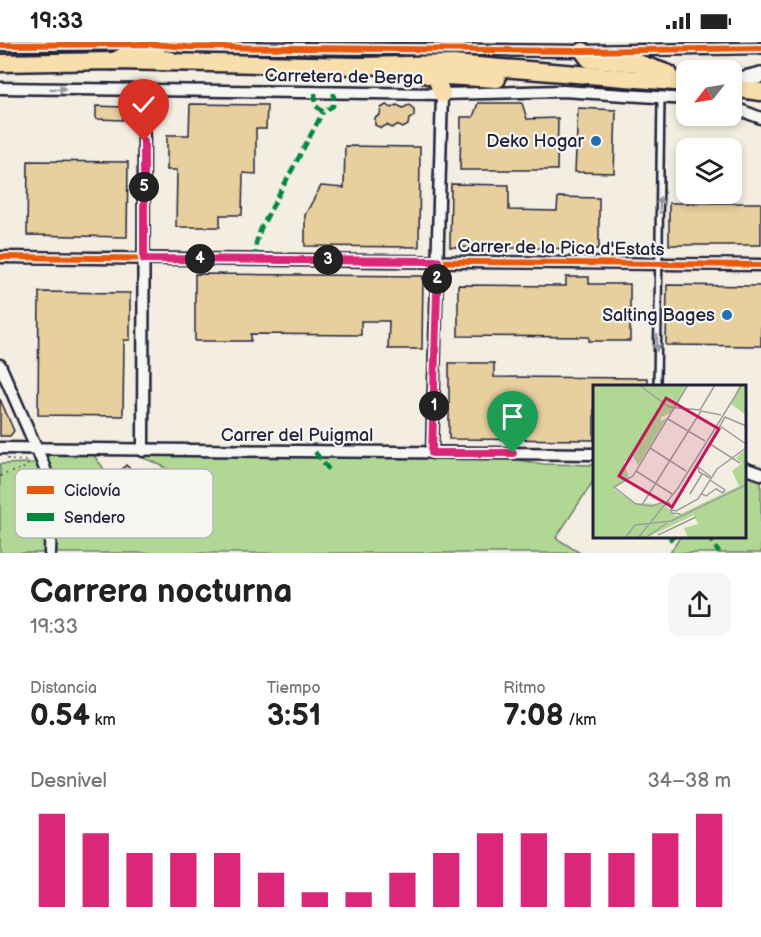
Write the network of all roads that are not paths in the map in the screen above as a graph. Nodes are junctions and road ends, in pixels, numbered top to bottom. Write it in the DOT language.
graph roads {
  1 [pos="0,45"];
  2 [pos="350,46"];
  3 [pos="378,46"];
  4 [pos="583,47"];
  5 [pos="761,48"];
  6 [pos="141,50"];
  7 [pos="0,63"];
  8 [pos="360,66"];
  9 [pos="0,72"];
  10 [pos="27,72"];
  11 [pos="555,72"];
  12 [pos="206,73"];
  13 [pos="435,75"];
  14 [pos="669,75"];
  15 [pos="761,75"];
  16 [pos="676,76"];
  17 [pos="486,78"];
  18 [pos="742,80"];
  19 [pos="676,82"];
  20 [pos="742,83"];
  21 [pos="761,86"];
  22 [pos="0,88"];
  23 [pos="676,89"];
  24 [pos="742,89"];
  25 [pos="144,91"];
  26 [pos="761,92"];
  27 [pos="442,94"];
  28 [pos="661,96"];
  29 [pos="742,97"];
  30 [pos="676,98"];
  31 [pos="761,99"];
  32 [pos="742,111"];
  33 [pos="761,118"];
  34 [pos="0,257"];
  35 [pos="144,259"];
  36 [pos="438,261"];
  37 [pos="659,264"];
  38 [pos="761,265"];
  39 [pos="0,365"];
  40 [pos="657,385"];
  41 [pos="0,448"];
  42 [pos="35,448"];
  43 [pos="143,451"];
  44 [pos="432,453"];
  45 [pos="593,454"];
  46 [pos="44,469"];
  47 [pos="746,469"];
  48 [pos="761,474"];
  49 [pos="50,538"];
  50 [pos="50,553"];
  1 -- 6 [label="street, Carretera de Berga"];
  2 -- 3 [label="street, Carretera de Berga"];
  2 -- 6 [label="street, Carretera de Berga"];
  3 -- 4 [label="street, Carretera de Berga"];
  4 -- 5 [label="street, Carretera de Berga"];
  4 -- 14 [label="main road"];
  6 -- 7 [label="main road"];
  6 -- 8 [label="main road"];
  6 -- 10 [label="main road"];
  6 -- 12 [label="main road"];
  8 -- 11 [label="main road"];
  8 -- 13 [label="main road"];
  9 -- 10 [label="main road"];
  10 -- 12 [label="main road"];
  11 -- 14 [label="main road"];
  11 -- 19 [label="main road"];
  12 -- 13 [label="main road"];
  13 -- 17 [label="main road"];
  13 -- 27 [label="main road"];
  14 -- 16 [label="main road"];
  15 -- 18 [label="main road"];
  17 -- 23 [label="main road"];
  17 -- 27 [label="main road"];
  20 -- 21 [label="main road"];
  22 -- 25 [label="street, Carretera de Berga, one-way"];
  24 -- 26 [label="main road"];
  25 -- 27 [label="street, Carretera de Berga"];
  25 -- 35 [label="street"];
  27 -- 28 [label="street, Carretera de Berga"];
  27 -- 36 [label="street"];
  28 -- 30 [label="street, Carretera de Berga"];
  37 -- 28 [label="lane, one-way"];
  29 -- 31 [label="main road"];
  32 -- 33 [label="street"];
  34 -- 35 [label="street, Carrer de la Pica d'Estats"];
  35 -- 36 [label="street, Carrer de la Pica d'Estats"];
  35 -- 43 [label="street"];
  36 -- 37 [label="street, Carrer de la Pica d'Estats"];
  36 -- 44 [label="street"];
  37 -- 38 [label="street, Carrer de la Pica d'Estats"];
  37 -- 40 [label="lane, one-way"];
  39 -- 42 [label="street"];
  41 -- 42 [label="street, Carrer del Puigmal"];
  42 -- 43 [label="street, Carrer del Puigmal"];
  42 -- 46 [label="street"];
  43 -- 44 [label="street, Carrer del Puigmal"];
  44 -- 45 [label="street, Carrer del Puigmal"];
  47 -- 48 [label="street"];
  49 -- 50 [label="street"];
}
